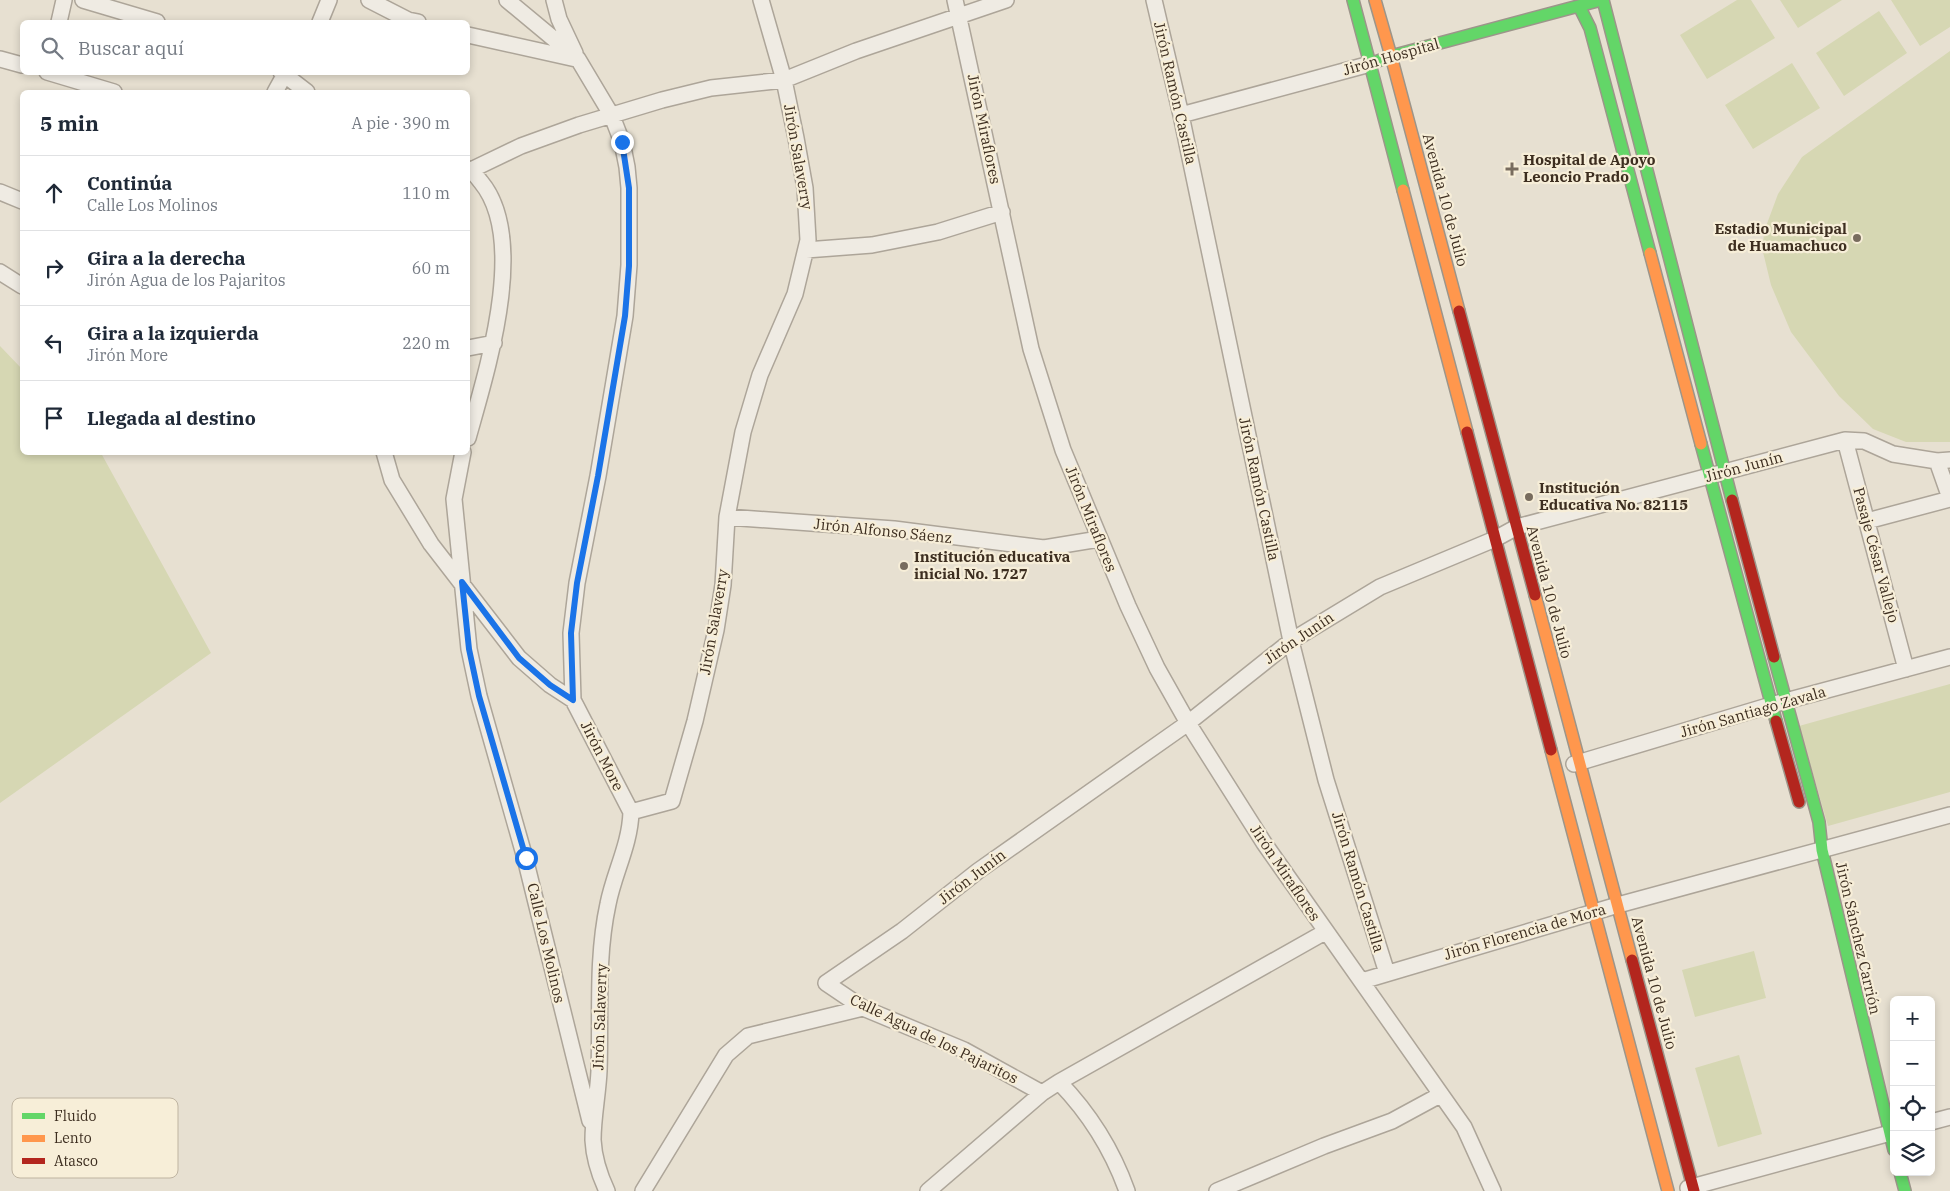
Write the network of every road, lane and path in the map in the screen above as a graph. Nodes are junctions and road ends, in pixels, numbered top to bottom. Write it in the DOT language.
graph roads {
  1 [pos="64,0"];
  2 [pos="83,0"];
  3 [pos="329,0"];
  4 [pos="368,0"];
  5 [pos="507,0"];
  6 [pos="554,0"];
  7 [pos="761,0"];
  8 [pos="1006,0"];
  9 [pos="1154,0"];
  10 [pos="1353,0"];
  11 [pos="1375,0"];
  12 [pos="1602,0"];
  13 [pos="1578,3"];
  14 [pos="957,7"];
  15 [pos="59,20"];
  16 [pos="150,20"];
  17 [pos="321,20"];
  18 [pos="408,20"];
  19 [pos="470,35"];
  20 [pos="1391,56"];
  21 [pos="0,59"];
  22 [pos="578,59"];
  23 [pos="20,64"];
  24 [pos="1370,64"];
  25 [pos="54,75"];
  26 [pos="283,75"];
  27 [pos="286,75"];
  28 [pos="784,80"];
  29 [pos="107,90"];
  30 [pos="276,90"];
  31 [pos="305,90"];
  32 [pos="1181,115"];
  33 [pos="612,116"];
  34 [pos="470,170"];
  35 [pos="470,171"];
  36 [pos="0,192"];
  37 [pos="20,200"];
  38 [pos="1002,212"];
  39 [pos="806,250"];
  40 [pos="0,272"];
  41 [pos="20,285"];
  42 [pos="494,343"];
  43 [pos="470,348"];
  44 [pos="470,431"];
  45 [pos="1845,440"];
  46 [pos="385,455"];
  47 [pos="462,455"];
  48 [pos="1943,460"];
  49 [pos="1717,474"];
  50 [pos="1950,498"];
  51 [pos="727,517"];
  52 [pos="1867,521"];
  53 [pos="1517,527"];
  54 [pos="1099,539"];
  55 [pos="1496,539"];
  56 [pos="462,582"];
  57 [pos="1291,641"];
  58 [pos="1950,657"];
  59 [pos="1906,669"];
  60 [pos="573,700"];
  61 [pos="1788,701"];
  62 [pos="1770,705"];
  63 [pos="1188,723"];
  64 [pos="1579,763"];
  65 [pos="1556,769"];
  66 [pos="631,812"];
  67 [pos="1950,815"];
  68 [pos="1822,850"];
  69 [pos="1618,905"];
  70 [pos="1594,913"];
  71 [pos="1325,932"];
  72 [pos="1387,973"];
  73 [pos="1362,981"];
  74 [pos="826,983"];
  75 [pos="863,1008"];
  76 [pos="1059,1082"];
  77 [pos="1042,1093"];
  78 [pos="1440,1095"];
  79 [pos="1950,1117"];
  80 [pos="1935,1121"];
  81 [pos="1892,1131"];
  82 [pos="1890,1134"];
  83 [pos="593,1140"];
  84 [pos="1901,1176"];
  85 [pos="1694,1189"];
  86 [pos="607,1191"];
  87 [pos="643,1191"];
  88 [pos="928,1191"];
  89 [pos="1127,1191"];
  90 [pos="1217,1191"];
  91 [pos="1493,1191"];
  92 [pos="1668,1191"];
  93 [pos="1677,1191"];
  94 [pos="1905,1191"];
  1 -- 15 [label="street"];
  2 -- 16 [label="street"];
  3 -- 17 [label="street"];
  4 -- 18 [label="street"];
  5 -- 22 [label="street, Jirón More"];
  6 -- 22 [label="street"];
  7 -- 28 [label="street, Jirón Salaverry"];
  8 -- 14 [label="street"];
  9 -- 32 [label="street, Jirón Ramón Castilla"];
  10 -- 24 [label="main road"];
  11 -- 20 [label="main road, Avenida 10 de Julio"];
  12 -- 13 [label="main road, Jirón Hospital"];
  12 -- 49 [label="main road"];
  13 -- 20 [label="main road, Jirón Hospital"];
  13 -- 49 [label="main road"];
  14 -- 28 [label="street"];
  14 -- 38 [label="street, Jirón Miraflores"];
  19 -- 22 [label="street"];
  20 -- 24 [label="main road, Jirón Hospital"];
  20 -- 53 [label="main road, Avenida 10 de Julio"];
  21 -- 23 [label="street"];
  22 -- 33 [label="street, Jirón More"];
  24 -- 32 [label="street, Jirón Hospital"];
  24 -- 55 [label="main road"];
  25 -- 29 [label="street"];
  26 -- 30 [label="street"];
  27 -- 31 [label="street"];
  28 -- 33 [label="street"];
  28 -- 39 [label="street, Jirón Salaverry"];
  32 -- 57 [label="street, Jirón Ramón Castilla"];
  33 -- 34 [label="street"];
  33 -- 60 [label="street, Jirón More"];
  35 -- 42 [label="street"];
  36 -- 37 [label="street"];
  38 -- 39 [label="street"];
  38 -- 54 [label="street, Jirón Miraflores"];
  39 -- 51 [label="street, Jirón Salaverry"];
  40 -- 41 [label="street"];
  42 -- 43 [label="street"];
  42 -- 44 [label="street"];
  45 -- 48 [label="street"];
  45 -- 49 [label="street, Jirón Junín"];
  45 -- 52 [label="street, Pasaje César Vallejo"];
  46 -- 56 [label="street"];
  47 -- 56 [label="street, Calle Los Molinos"];
  48 -- 50 [label="street"];
  49 -- 53 [label="street, Jirón Junín"];
  49 -- 61 [label="main road"];
  49 -- 62 [label="main road"];
  50 -- 52 [label="street"];
  51 -- 54 [label="street, Jirón Alfonso Sáenz"];
  51 -- 66 [label="street, Jirón Salaverry"];
  52 -- 59 [label="street, Pasaje César Vallejo"];
  53 -- 55 [label="street, Jirón Junín"];
  53 -- 64 [label="main road, Avenida 10 de Julio"];
  54 -- 63 [label="street, Jirón Miraflores"];
  55 -- 57 [label="street, Jirón Junín"];
  55 -- 65 [label="main road"];
  56 -- 60 [label="street"];
  56 -- 83 [label="street, Calle Los Molinos"];
  57 -- 63 [label="street, Jirón Junín"];
  57 -- 72 [label="street, Jirón Ramón Castilla"];
  58 -- 59 [label="street, Jirón Santiago Zavala"];
  59 -- 61 [label="street, Jirón Santiago Zavala"];
  60 -- 66 [label="street, Jirón More"];
  61 -- 62 [label="street, Jirón Santiago Zavala"];
  61 -- 68 [label="main road"];
  62 -- 64 [label="street, Jirón Santiago Zavala"];
  62 -- 68 [label="main road"];
  63 -- 71 [label="street, Jirón Miraflores"];
  63 -- 74 [label="street, Jirón Junín"];
  64 -- 65 [label="street, Jirón Santiago Zavala"];
  64 -- 69 [label="main road, Avenida 10 de Julio"];
  65 -- 70 [label="main road"];
  66 -- 83 [label="street, Jirón Salaverry"];
  67 -- 68 [label="street, Jirón Florencia de Mora"];
  68 -- 69 [label="street, Jirón Florencia de Mora"];
  68 -- 81 [label="main road, Jirón Sánchez Carrión"];
  69 -- 70 [label="street, Jirón Florencia de Mora"];
  69 -- 85 [label="main road, Avenida 10 de Julio"];
  70 -- 72 [label="street, Jirón Florencia de Mora"];
  70 -- 92 [label="main road"];
  71 -- 73 [label="street, Jirón Miraflores"];
  71 -- 76 [label="street"];
  72 -- 73 [label="street, Jirón Florencia de Mora"];
  73 -- 78 [label="street"];
  74 -- 75 [label="street, Calle Agua de los Pajaritos"];
  75 -- 77 [label="street, Calle Agua de los Pajaritos"];
  75 -- 87 [label="street"];
  76 -- 77 [label="street"];
  76 -- 89 [label="street"];
  77 -- 88 [label="street"];
  78 -- 90 [label="street"];
  78 -- 91 [label="street"];
  79 -- 80 [label="street"];
  82 -- 85 [label="street"];
  83 -- 86 [label="street, Jirón Salaverry"];
  84 -- 94 [label="main road"];
  85 -- 93 [label="street"];
}
